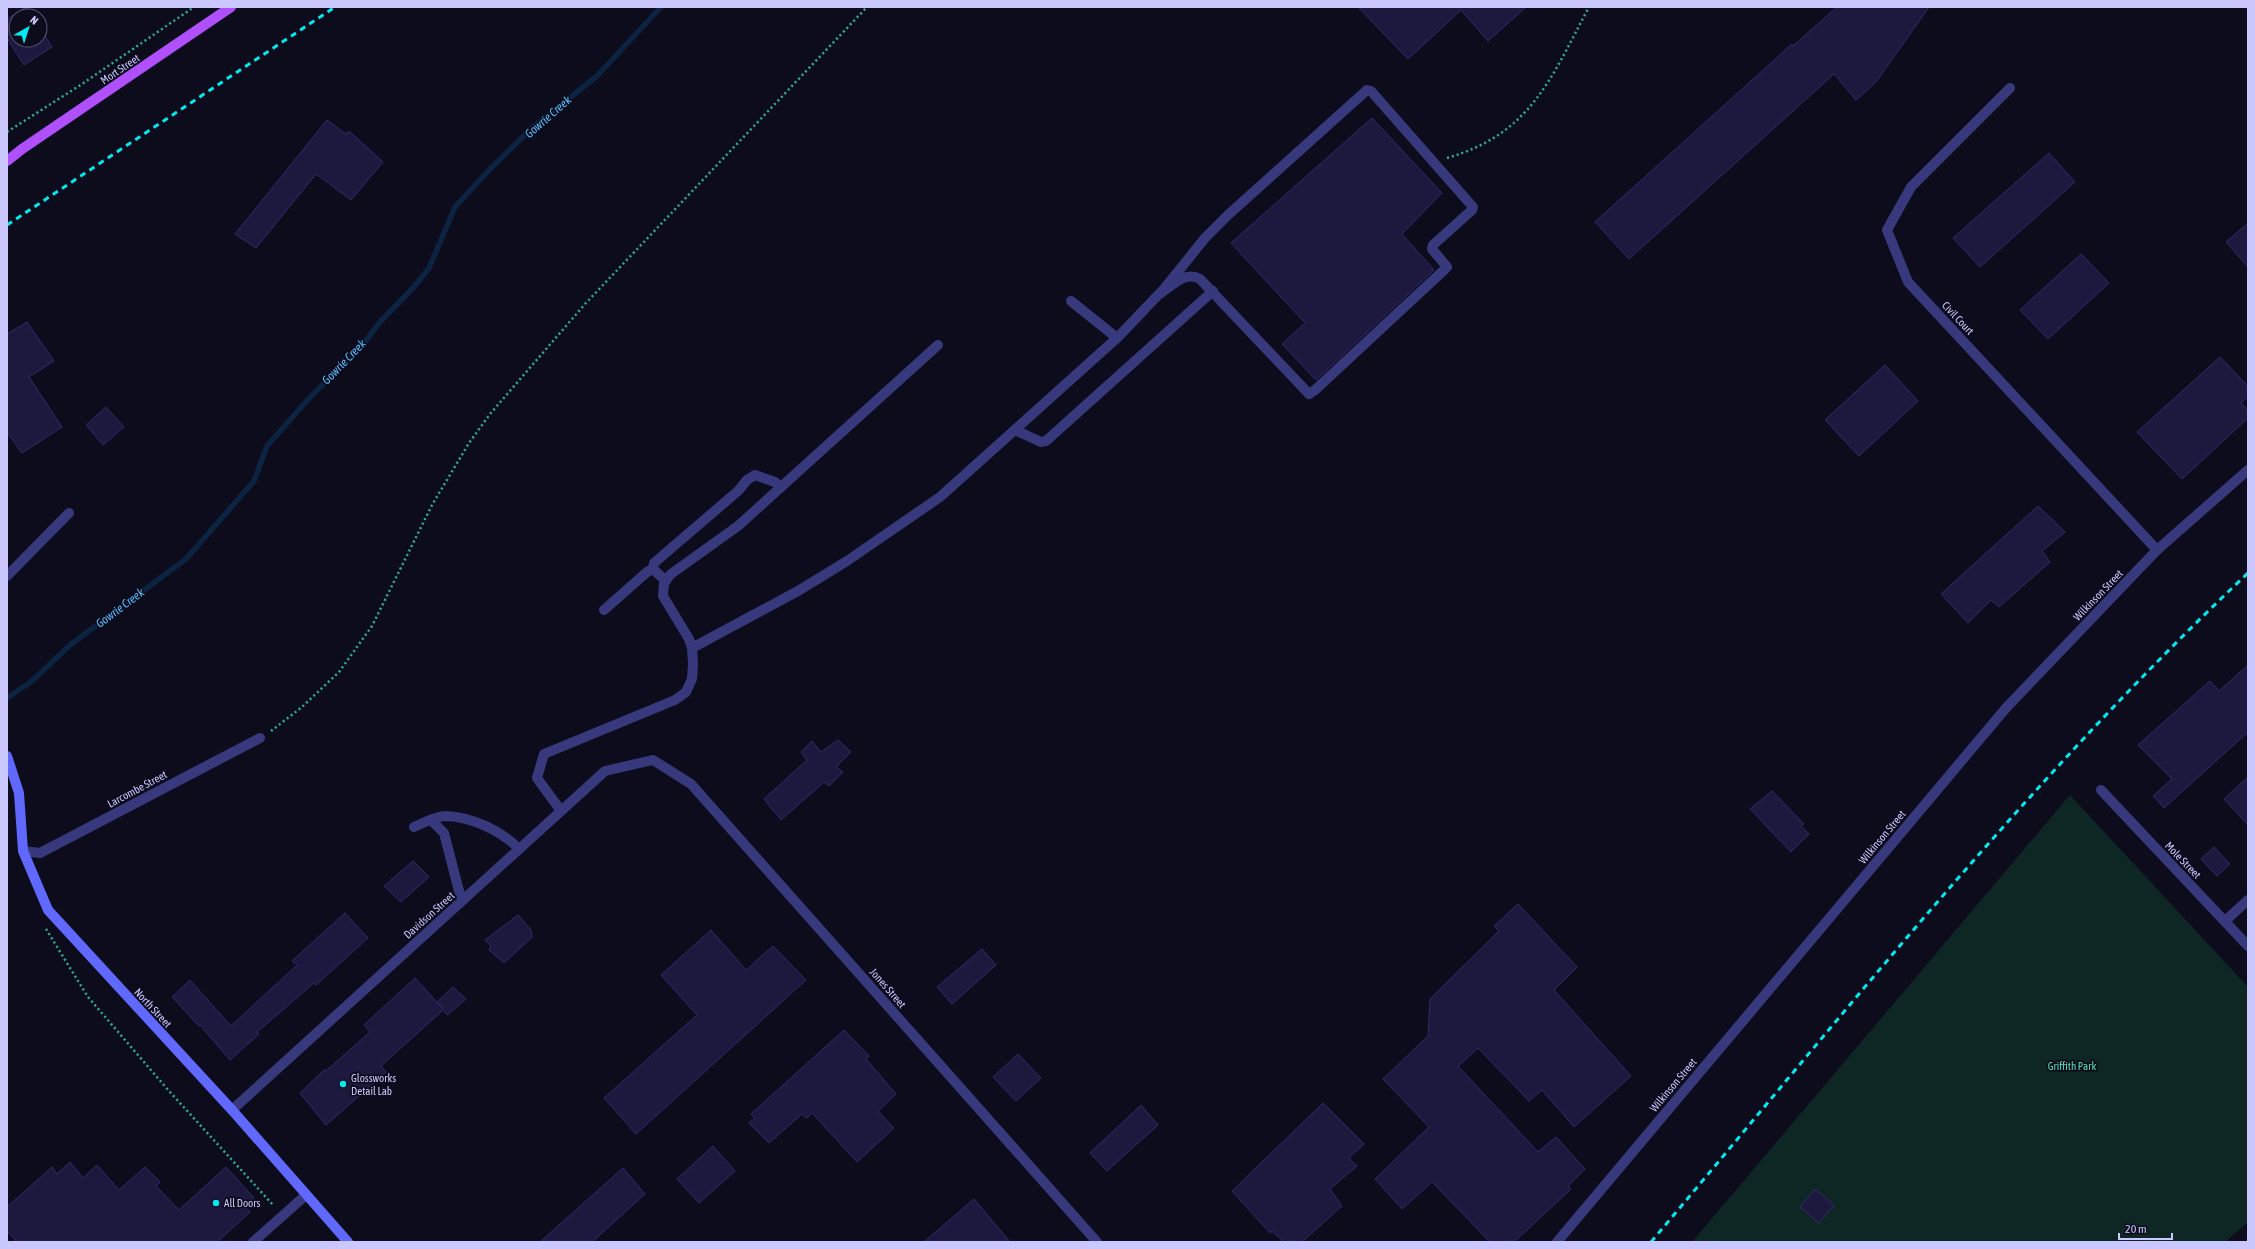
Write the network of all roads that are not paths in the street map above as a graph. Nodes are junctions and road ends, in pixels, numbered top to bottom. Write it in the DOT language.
graph roads {
  1 [pos="231,7"];
  2 [pos="2010,88"];
  3 [pos="22,149"];
  4 [pos="7,155"];
  5 [pos="7,161"];
  6 [pos="1213,291"];
  7 [pos="1158,295"];
  8 [pos="1071,301"];
  9 [pos="1117,338"];
  10 [pos="938,345"];
  11 [pos="1015,430"];
  12 [pos="2248,470"];
  13 [pos="781,487"];
  14 [pos="69,513"];
  15 [pos="2157,550"];
  16 [pos="653,569"];
  17 [pos="7,576"];
  18 [pos="666,580"];
  19 [pos="604,610"];
  20 [pos="692,648"];
  21 [pos="260,738"];
  22 [pos="7,756"];
  23 [pos="653,760"];
  24 [pos="2101,790"];
  25 [pos="561,811"];
  26 [pos="431,820"];
  27 [pos="414,827"];
  28 [pos="519,849"];
  29 [pos="23,851"];
  30 [pos="463,900"];
  31 [pos="2248,900"];
  32 [pos="2225,921"];
  33 [pos="2248,946"];
  34 [pos="232,1110"];
  35 [pos="306,1195"];
  36 [pos="1093,1241"];
  37 [pos="253,1242"];
  38 [pos="348,1242"];
  39 [pos="1557,1242"];
  1 -- 3 [label="main road, Mort Street"];
  2 -- 15 [label="street, Civil Court"];
  3 -- 4 [label="main road, Mort Street"];
  3 -- 5 [label="main road, Mort Street"];
  6 -- 7 [label="street"];
  6 -- 7 [label="street"];
  6 -- 11 [label="street"];
  7 -- 9 [label="street"];
  8 -- 9 [label="street"];
  9 -- 11 [label="street"];
  10 -- 13 [label="street"];
  11 -- 20 [label="street"];
  12 -- 15 [label="street, Wilkinson Street"];
  13 -- 16 [label="street"];
  13 -- 18 [label="street"];
  14 -- 17 [label="street"];
  15 -- 39 [label="street, Wilkinson Street"];
  16 -- 18 [label="street"];
  16 -- 19 [label="street"];
  18 -- 20 [label="street"];
  20 -- 25 [label="street"];
  21 -- 29 [label="street, Larcombe Street"];
  22 -- 29 [label="street, North Street"];
  23 -- 25 [label="street, Davidson Street"];
  23 -- 36 [label="street, Jones Street"];
  24 -- 32 [label="street, Mole Street"];
  25 -- 28 [label="street, Davidson Street"];
  26 -- 27 [label="street"];
  26 -- 28 [label="street"];
  26 -- 30 [label="street"];
  28 -- 30 [label="street, Davidson Street"];
  29 -- 34 [label="street, North Street"];
  30 -- 34 [label="street, Davidson Street"];
  31 -- 32 [label="street"];
  32 -- 33 [label="street, Mole Street"];
  34 -- 35 [label="street, North Street"];
  35 -- 37 [label="street"];
  35 -- 38 [label="street, North Street"];
}
